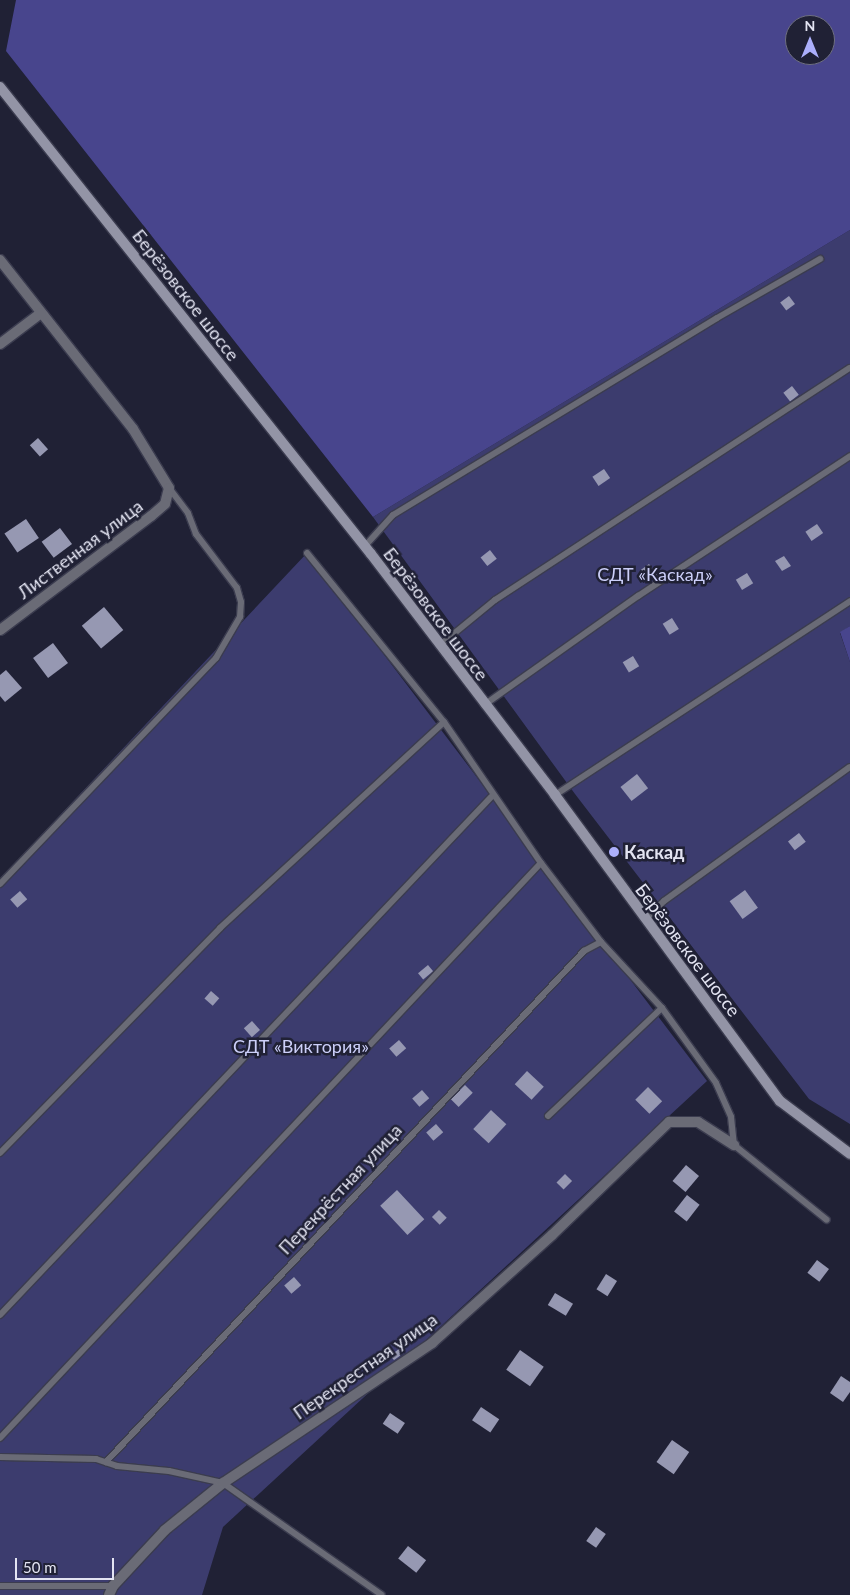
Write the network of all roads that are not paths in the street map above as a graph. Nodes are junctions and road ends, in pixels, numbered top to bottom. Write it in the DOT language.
graph roads {
  1 [pos="0,87"];
  2 [pos="0,260"];
  3 [pos="820,260"];
  4 [pos="41,313"];
  5 [pos="0,344"];
  6 [pos="850,368"];
  7 [pos="850,456"];
  8 [pos="170,488"];
  9 [pos="365,546"];
  10 [pos="307,553"];
  11 [pos="850,601"];
  12 [pos="0,630"];
  13 [pos="440,645"];
  14 [pos="484,705"];
  15 [pos="444,722"];
  16 [pos="850,767"];
  17 [pos="556,795"];
  18 [pos="491,797"];
  19 [pos="541,863"];
  20 [pos="0,884"];
  21 [pos="645,920"];
  22 [pos="601,942"];
  23 [pos="662,1008"];
  24 [pos="548,1116"];
  25 [pos="734,1145"];
  26 [pos="0,1153"];
  27 [pos="850,1154"];
  28 [pos="827,1220"];
  29 [pos="0,1315"];
  30 [pos="0,1438"];
  31 [pos="0,1457"];
  32 [pos="106,1462"];
  33 [pos="223,1483"];
  34 [pos="0,1586"];
  35 [pos="111,1590"];
  36 [pos="382,1595"];
  1 -- 9 [label="street, Берёзовское шоссе"];
  2 -- 4 [label="street"];
  3 -- 9 [label="lane"];
  4 -- 5 [label="street"];
  4 -- 8 [label="street"];
  6 -- 13 [label="lane"];
  7 -- 14 [label="lane"];
  8 -- 12 [label="street, Лиственная улица"];
  8 -- 20 [label="lane"];
  9 -- 13 [label="street, Берёзовское шоссе"];
  10 -- 15 [label="lane"];
  11 -- 17 [label="lane"];
  13 -- 14 [label="street, Берёзовское шоссе"];
  14 -- 17 [label="street, Берёзовское шоссе"];
  15 -- 19 [label="lane"];
  15 -- 26 [label="lane"];
  16 -- 21 [label="lane"];
  17 -- 21 [label="street, Берёзовское шоссе"];
  18 -- 29 [label="lane"];
  19 -- 22 [label="lane"];
  19 -- 30 [label="lane"];
  21 -- 27 [label="street, Берёзовское шоссе"];
  22 -- 23 [label="lane"];
  22 -- 32 [label="lane, Перекрёстная улица"];
  23 -- 24 [label="lane"];
  23 -- 25 [label="lane"];
  25 -- 28 [label="lane"];
  25 -- 33 [label="street, Перекрестная улица"];
  31 -- 32 [label="lane"];
  32 -- 33 [label="lane"];
  33 -- 35 [label="street, Перекрестная улица"];
  33 -- 36 [label="lane"];
  34 -- 35 [label="lane"];
}
